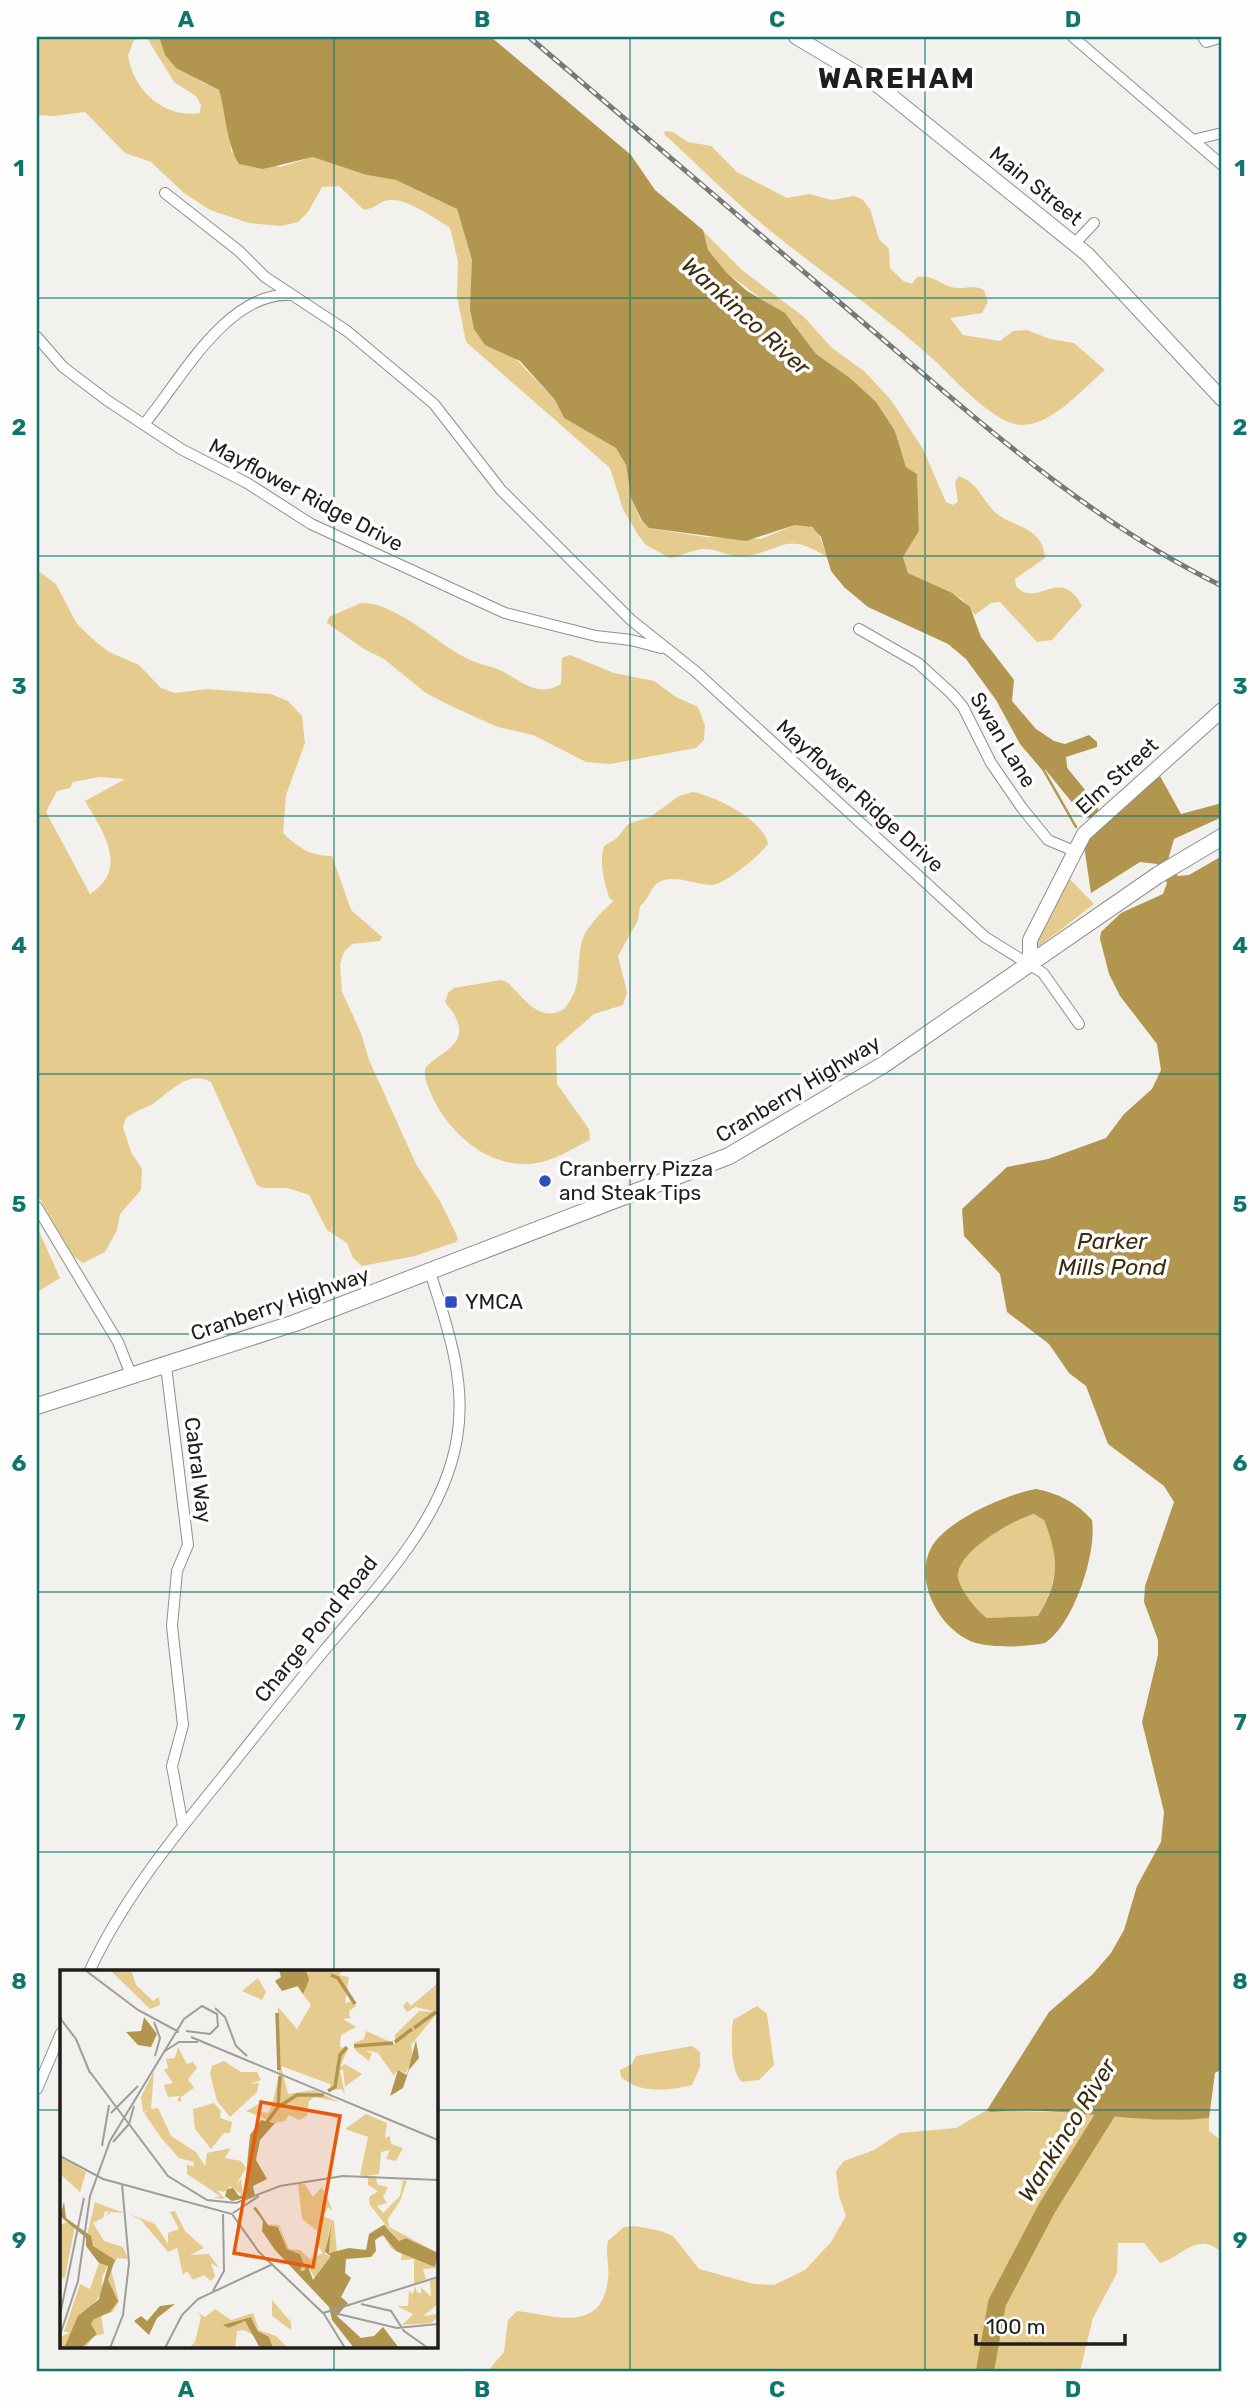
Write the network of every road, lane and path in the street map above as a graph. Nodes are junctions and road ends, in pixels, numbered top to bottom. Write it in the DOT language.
graph roads {
  1 [pos="796,37"];
  2 [pos="1203,37"];
  3 [pos="1222,37"];
  4 [pos="1078,38"];
  5 [pos="1222,132"];
  6 [pos="1193,140"];
  7 [pos="1222,165"];
  8 [pos="166,193"];
  9 [pos="1094,223"];
  10 [pos="1074,244"];
  11 [pos="291,295"];
  12 [pos="37,337"];
  13 [pos="1222,399"];
  14 [pos="145,423"];
  15 [pos="859,629"];
  16 [pos="668,651"];
  17 [pos="1222,710"];
  18 [pos="1222,837"];
  19 [pos="1074,850"];
  20 [pos="1030,964"];
  21 [pos="1079,1024"];
  22 [pos="37,1208"];
  23 [pos="430,1272"];
  24 [pos="166,1366"];
  25 [pos="132,1377"];
  26 [pos="37,1406"];
  27 [pos="183,1826"];
  28 [pos="90,1970"];
  29 [pos="60,2035"];
  30 [pos="37,2089"];
  1 -- 10 [label="main road, Main Street"];
  2 -- 3 [label="street"];
  4 -- 6 [label="street"];
  5 -- 6 [label="street"];
  6 -- 7 [label="street"];
  8 -- 11 [label="street, Mayflower Ridge Drive"];
  9 -- 10 [label="street"];
  10 -- 13 [label="main road, Main Street"];
  11 -- 14 [label="street"];
  11 -- 16 [label="street, Mayflower Ridge Drive"];
  12 -- 14 [label="street, Mayflower Ridge Drive"];
  14 -- 16 [label="street, Mayflower Ridge Drive"];
  15 -- 19 [label="street, Swan Lane"];
  16 -- 20 [label="street, Mayflower Ridge Drive"];
  17 -- 19 [label="main road, Elm Street"];
  18 -- 20 [label="main road, Cranberry Highway"];
  19 -- 20 [label="main road, Elm Street"];
  20 -- 21 [label="street, Mayflower Ridge Drive"];
  20 -- 23 [label="main road, Cranberry Highway"];
  22 -- 25 [label="street"];
  23 -- 24 [label="main road, Cranberry Highway"];
  23 -- 27 [label="street, Charge Pond Road"];
  24 -- 25 [label="main road, Cranberry Highway"];
  24 -- 27 [label="street, Cabral Way"];
  25 -- 26 [label="main road, Cranberry Highway"];
  27 -- 28 [label="street, Charge Pond Road"];
  29 -- 30 [label="street"];
}
